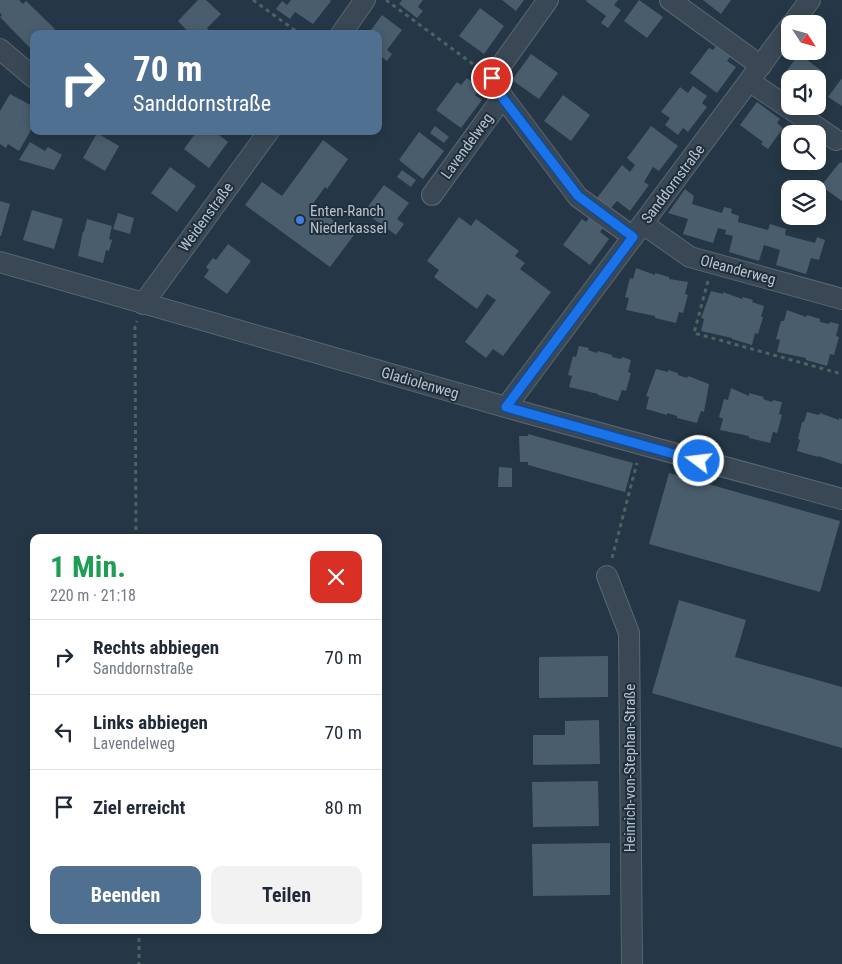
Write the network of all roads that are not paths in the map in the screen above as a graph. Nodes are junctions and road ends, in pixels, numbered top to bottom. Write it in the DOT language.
graph roads {
  1 [pos="364,0"];
  2 [pos="548,0"];
  3 [pos="670,0"];
  4 [pos="810,0"];
  5 [pos="799,15"];
  6 [pos="344,30"];
  7 [pos="781,38"];
  8 [pos="0,49"];
  9 [pos="755,73"];
  10 [pos="30,75"];
  11 [pos="502,97"];
  12 [pos="267,135"];
  13 [pos="836,140"];
  14 [pos="432,195"];
  15 [pos="638,231"];
  16 [pos="0,262"];
  17 [pos="842,299"];
  18 [pos="143,304"];
  19 [pos="506,407"];
  20 [pos="842,499"];
  21 [pos="607,576"];
  22 [pos="632,964"];
  1 -- 6 [label="street"];
  2 -- 11 [label="street, Lavendelweg"];
  3 -- 9 [label="street"];
  4 -- 5 [label="street, Sanddornstraße"];
  7 -- 9 [label="street, Sanddornstraße"];
  8 -- 10 [label="street"];
  9 -- 13 [label="street"];
  9 -- 15 [label="street, Sanddornstraße"];
  11 -- 14 [label="street, Lavendelweg"];
  11 -- 15 [label="street, Lavendelweg"];
  12 -- 18 [label="street, Weidenstraße"];
  15 -- 17 [label="street, Oleanderweg"];
  15 -- 19 [label="street, Sanddornstraße"];
  16 -- 18 [label="street, Gladiolenweg"];
  18 -- 19 [label="street, Gladiolenweg"];
  19 -- 20 [label="street, Gladiolenweg"];
  21 -- 22 [label="street, Heinrich-von-Stephan-Straße"];
}
